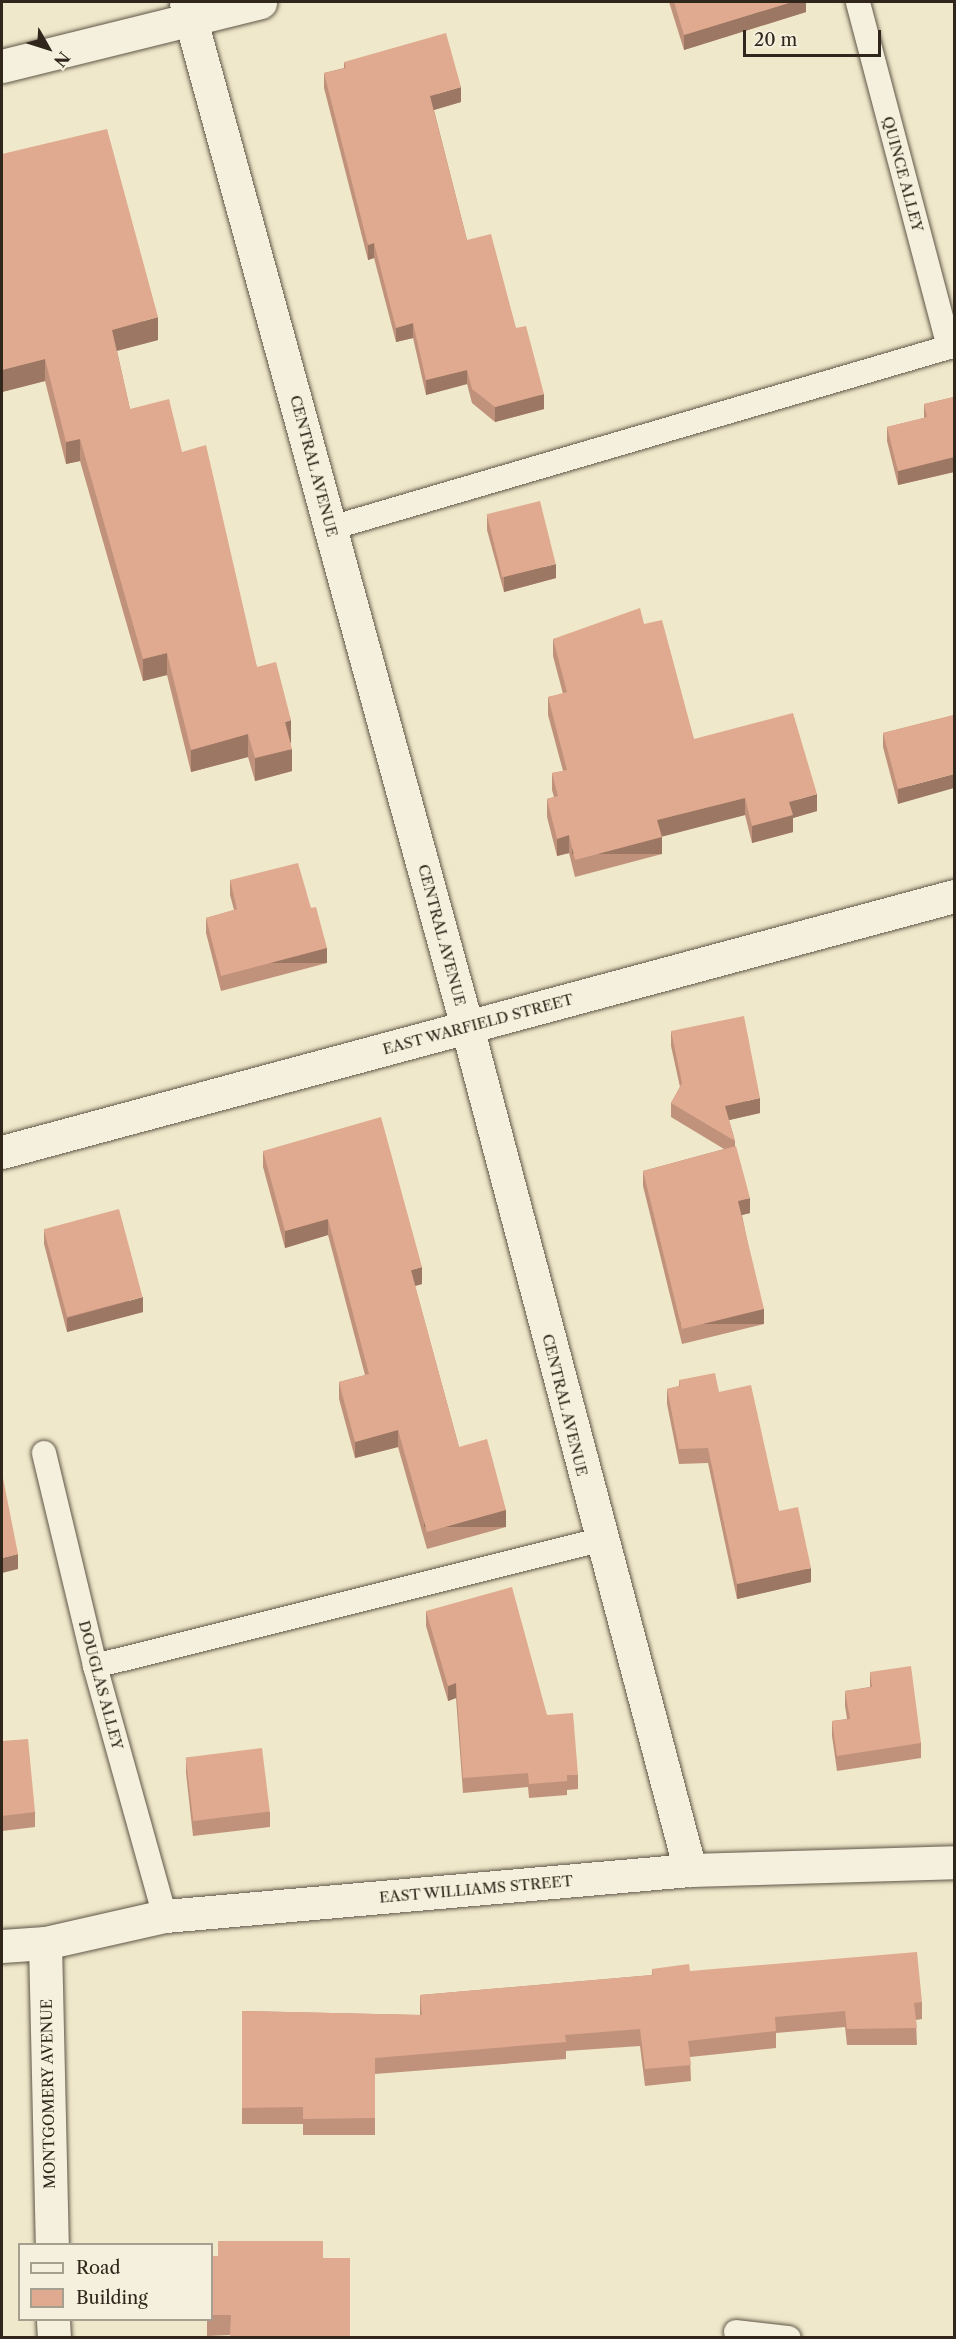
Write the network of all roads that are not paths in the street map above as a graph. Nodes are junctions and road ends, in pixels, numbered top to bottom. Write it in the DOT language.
graph roads {
  1 [pos="260,2"];
  2 [pos="858,2"];
  3 [pos="188,12"];
  4 [pos="2,66"];
  5 [pos="331,528"];
  6 [pos="954,896"];
  7 [pos="467,1027"];
  8 [pos="2,1152"];
  9 [pos="44,1453"];
  10 [pos="600,1540"];
  11 [pos="95,1666"];
  12 [pos="954,1862"];
  13 [pos="690,1870"];
  14 [pos="165,1916"];
  15 [pos="45,1943"];
  16 [pos="2,1946"];
  17 [pos="52,2243"];
  18 [pos="53,2321"];
  19 [pos="736,2332"];
  20 [pos="54,2337"];
  21 [pos="789,2337"];
  1 -- 3 [label="street"];
  2 -- 5 [label="lane, QUINCE ALLEY"];
  3 -- 4 [label="street"];
  3 -- 5 [label="street, CENTRAL AVENUE"];
  5 -- 7 [label="street, CENTRAL AVENUE"];
  6 -- 7 [label="street, EAST WARFIELD STREET"];
  7 -- 8 [label="street, EAST WARFIELD STREET"];
  7 -- 10 [label="street, CENTRAL AVENUE"];
  9 -- 11 [label="lane, DOUGLAS ALLEY"];
  10 -- 11 [label="lane"];
  10 -- 13 [label="street, CENTRAL AVENUE"];
  11 -- 14 [label="lane, DOUGLAS ALLEY"];
  12 -- 13 [label="street, EAST WILLIAMS STREET"];
  13 -- 14 [label="street, EAST WILLIAMS STREET"];
  14 -- 15 [label="street, EAST WILLIAMS STREET"];
  15 -- 16 [label="street, EAST WILLIAMS STREET"];
  15 -- 17 [label="street, MONTGOMERY AVENUE"];
  18 -- 20 [label="street"];
  19 -- 21 [label="lane"];
}
